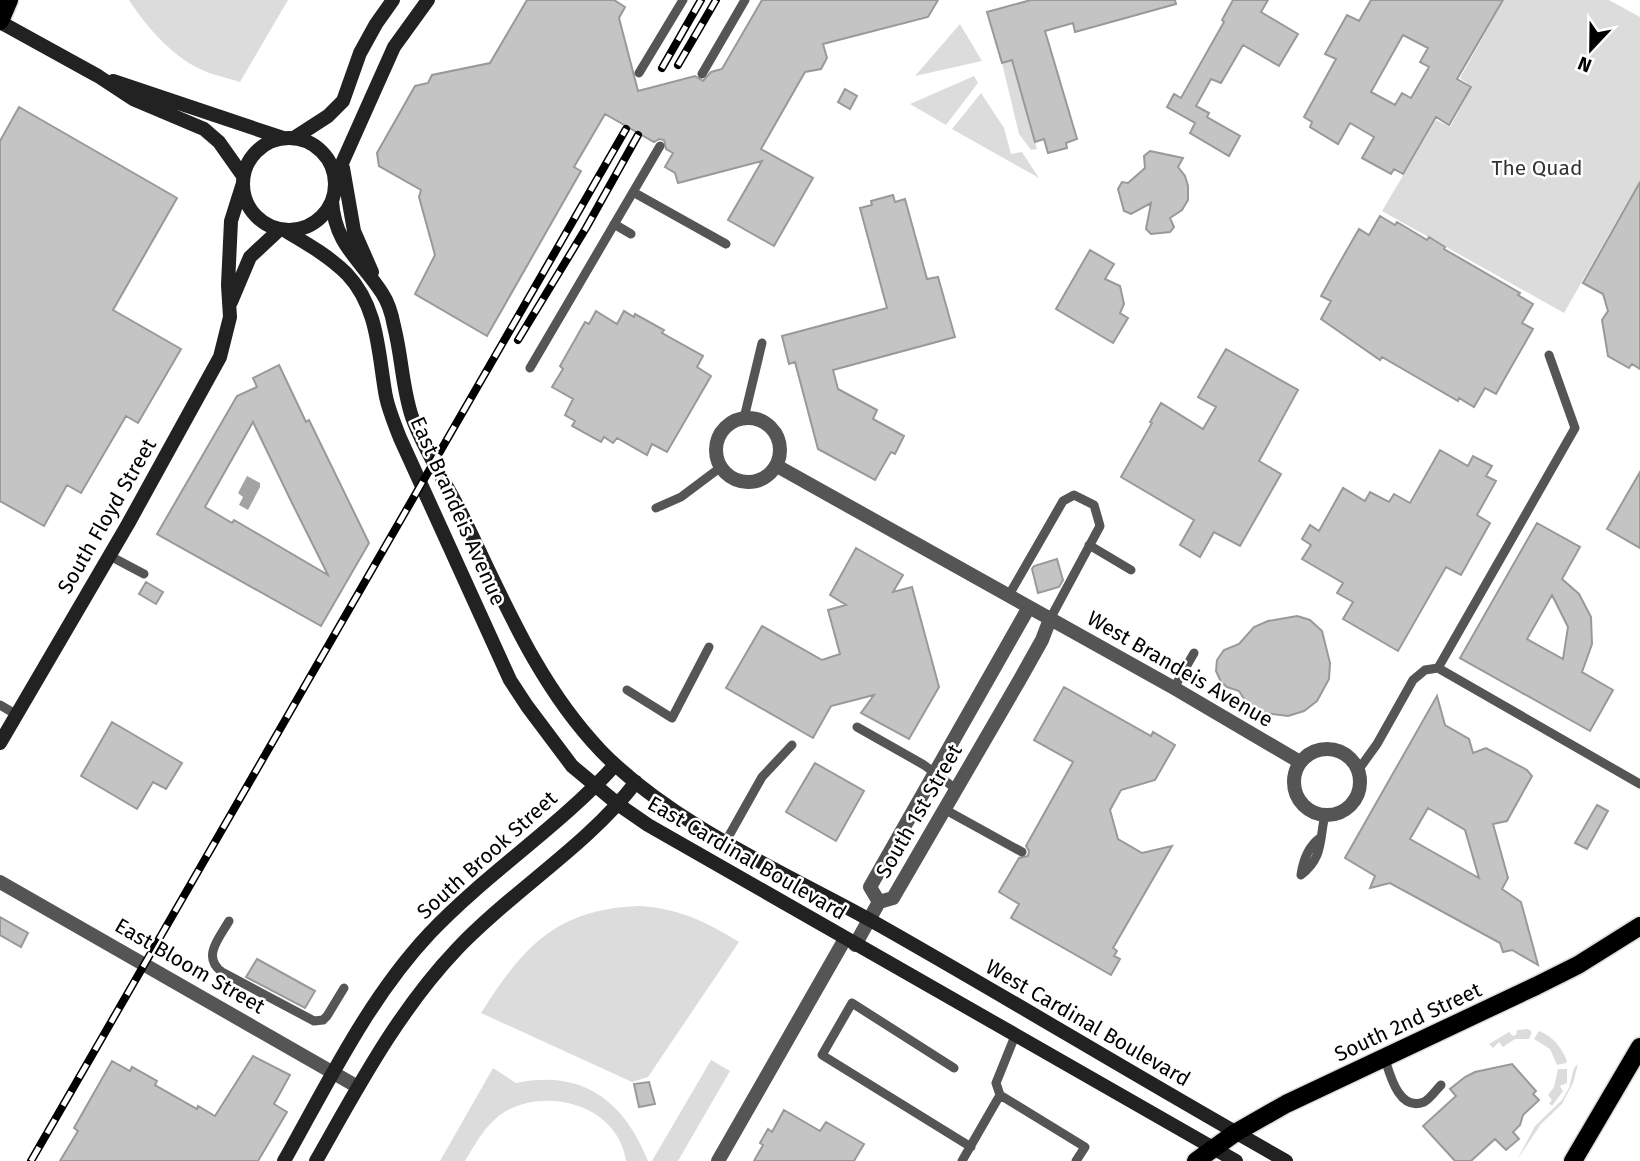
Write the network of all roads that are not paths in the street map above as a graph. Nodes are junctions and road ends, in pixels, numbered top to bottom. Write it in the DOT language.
graph roads {
  1 [pos="9,0"];
  2 [pos="393,0"];
  3 [pos="428,0"];
  4 [pos="683,0"];
  5 [pos="745,0"];
  6 [pos="0,22"];
  7 [pos="639,74"];
  8 [pos="702,74"];
  9 [pos="98,76"];
  10 [pos="289,138"];
  11 [pos="660,146"];
  12 [pos="344,158"];
  13 [pos="243,179"];
  14 [pos="335,179"];
  15 [pos="633,192"];
  16 [pos="332,201"];
  17 [pos="614,224"];
  18 [pos="281,230"];
  19 [pos="631,234"];
  20 [pos="726,244"];
  21 [pos="382,293"];
  22 [pos="230,303"];
  23 [pos="762,343"];
  24 [pos="1549,355"];
  25 [pos="530,368"];
  26 [pos="744,418"];
  27 [pos="776,466"];
  28 [pos="721,467"];
  29 [pos="656,508"];
  30 [pos="1089,545"];
  31 [pos="110,555"];
  32 [pos="1131,569"];
  33 [pos="144,574"];
  34 [pos="1009,595"];
  35 [pos="1039,613"];
  36 [pos="709,647"];
  37 [pos="1194,653"];
  38 [pos="1438,668"];
  39 [pos="1174,688"];
  40 [pos="627,690"];
  41 [pos="0,705"];
  42 [pos="17,715"];
  43 [pos="857,727"];
  44 [pos="0,743"];
  45 [pos="792,745"];
  46 [pos="1300,762"];
  47 [pos="615,765"];
  48 [pos="1359,769"];
  49 [pos="934,772"];
  50 [pos="636,782"];
  51 [pos="1640,784"];
  52 [pos="597,786"];
  53 [pos="956,789"];
  54 [pos="619,805"];
  55 [pos="944,809"];
  56 [pos="1325,815"];
  57 [pos="1320,838"];
  58 [pos="726,841"];
  59 [pos="1022,852"];
  60 [pos="0,882"];
  61 [pos="879,902"];
  62 [pos="869,920"];
  63 [pos="229,921"];
  64 [pos="1640,926"];
  65 [pos="850,942"];
  66 [pos="344,988"];
  67 [pos="1015,1036"];
  68 [pos="1640,1047"];
  69 [pos="1385,1059"];
  70 [pos="954,1068"];
  71 [pos="334,1073"];
  72 [pos="1441,1086"];
  73 [pos="358,1087"];
  74 [pos="1000,1095"];
  75 [pos="1235,1133"];
  76 [pos="971,1147"];
  77 [pos="1214,1148"];
  78 [pos="284,1161"];
  79 [pos="316,1161"];
  80 [pos="718,1161"];
  81 [pos="962,1161"];
  82 [pos="1076,1161"];
  83 [pos="1196,1161"];
  84 [pos="1236,1161"];
  85 [pos="1286,1161"];
  86 [pos="1573,1161"];
  1 -- 6 [label="main road"];
  2 -- 10 [label="main road"];
  3 -- 12 [label="main road"];
  4 -- 7 [label="lane"];
  5 -- 8 [label="lane"];
  6 -- 9 [label="main road"];
  9 -- 10 [label="main road"];
  9 -- 13 [label="main road"];
  10 -- 13 [label="main road"];
  10 -- 14 [label="main road"];
  11 -- 15 [label="lane"];
  12 -- 14 [label="main road"];
  12 -- 21 [label="main road"];
  13 -- 18 [label="main road"];
  13 -- 22 [label="main road, South Floyd Street"];
  14 -- 16 [label="main road"];
  15 -- 17 [label="lane"];
  15 -- 20 [label="lane"];
  16 -- 18 [label="main road"];
  16 -- 21 [label="main road, East Brandeis Avenue"];
  17 -- 19 [label="lane"];
  17 -- 25 [label="lane"];
  18 -- 22 [label="main road, South Floyd Street"];
  18 -- 52 [label="main road, East Brandeis Avenue"];
  21 -- 47 [label="main road, East Brandeis Avenue"];
  22 -- 31 [label="main road, South Floyd Street"];
  23 -- 26 [label="lane"];
  24 -- 38 [label="lane"];
  26 -- 27 [label="street"];
  26 -- 28 [label="street"];
  27 -- 28 [label="street"];
  27 -- 34 [label="street"];
  28 -- 29 [label="lane"];
  30 -- 32 [label="lane"];
  30 -- 34 [label="lane"];
  30 -- 35 [label="lane"];
  31 -- 33 [label="lane"];
  31 -- 42 [label="main road, South Floyd Street"];
  34 -- 35 [label="street"];
  35 -- 39 [label="street, West Brandeis Avenue"];
  35 -- 49 [label="street, South 1st Street"];
  35 -- 53 [label="street, South 1st Street"];
  36 -- 40 [label="lane"];
  37 -- 39 [label="lane"];
  38 -- 48 [label="lane"];
  38 -- 51 [label="lane"];
  39 -- 46 [label="street, West Brandeis Avenue"];
  41 -- 42 [label="lane"];
  42 -- 44 [label="main road, South Floyd Street"];
  43 -- 49 [label="lane"];
  45 -- 58 [label="lane"];
  46 -- 48 [label="street"];
  46 -- 56 [label="street"];
  47 -- 50 [label="main road, East Brandeis Avenue"];
  47 -- 52 [label="main road, South Brook Street"];
  48 -- 56 [label="street"];
  49 -- 53 [label="lane"];
  49 -- 61 [label="street, South 1st Street"];
  50 -- 54 [label="main road"];
  50 -- 58 [label="main road, East Cardinal Boulevard"];
  52 -- 54 [label="main road, East Brandeis Avenue"];
  52 -- 71 [label="main road, South Brook Street"];
  53 -- 55 [label="street, South 1st Street"];
  54 -- 65 [label="main road, East Cardinal Boulevard"];
  54 -- 73 [label="main road"];
  55 -- 59 [label="lane"];
  55 -- 61 [label="street, South 1st Street"];
  56 -- 57 [label="lane"];
  58 -- 62 [label="main road, East Cardinal Boulevard"];
  60 -- 71 [label="street, East Bloom Street"];
  61 -- 62 [label="street"];
  62 -- 65 [label="street"];
  62 -- 75 [label="main road, West Cardinal Boulevard"];
  63 -- 66 [label="lane"];
  64 -- 69 [label="main road, South 2nd Street"];
  65 -- 67 [label="main road"];
  65 -- 80 [label="street"];
  67 -- 74 [label="lane"];
  67 -- 77 [label="main road"];
  68 -- 86 [label="main road"];
  69 -- 72 [label="lane"];
  69 -- 75 [label="main road, South 2nd Street"];
  70 -- 76 [label="lane"];
  71 -- 73 [label="street, East Bloom Street"];
  71 -- 78 [label="main road, South Brook Street"];
  73 -- 79 [label="main road"];
  74 -- 76 [label="lane"];
  74 -- 82 [label="lane"];
  75 -- 77 [label="main road, South 2nd Street"];
  75 -- 85 [label="main road, West Cardinal Boulevard"];
  76 -- 81 [label="lane"];
  77 -- 83 [label="main road, South 2nd Street"];
  77 -- 84 [label="main road"];
}
